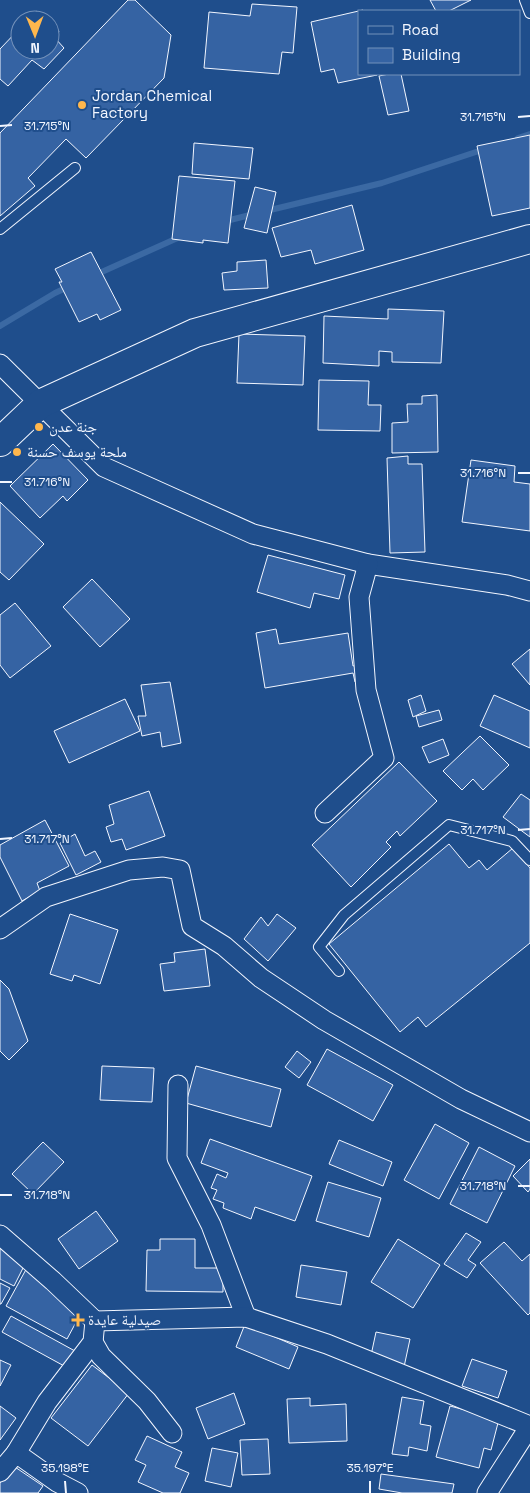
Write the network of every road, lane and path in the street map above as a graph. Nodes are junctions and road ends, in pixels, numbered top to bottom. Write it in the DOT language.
graph roads {
  1 [pos="525,0"];
  2 [pos="530,13"];
  3 [pos="75,168"];
  4 [pos="0,229"];
  5 [pos="530,239"];
  6 [pos="0,364"];
  7 [pos="40,404"];
  8 [pos="0,442"];
  9 [pos="368,564"];
  10 [pos="530,591"];
  11 [pos="325,813"];
  12 [pos="530,860"];
  13 [pos="0,929"];
  14 [pos="339,971"];
  15 [pos="178,1085"];
  16 [pos="530,1132"];
  17 [pos="0,1235"];
  18 [pos="246,1317"];
  19 [pos="95,1321"];
  20 [pos="93,1342"];
  21 [pos="172,1433"];
  22 [pos="16,1453"];
  23 [pos="0,1472"];
  24 [pos="53,1488"];
  25 [pos="78,1493"];
  26 [pos="487,1493"];
  1 -- 2 [label="lane"];
  3 -- 4 [label="lane"];
  5 -- 7 [label="street"];
  6 -- 7 [label="street"];
  7 -- 8 [label="street"];
  7 -- 9 [label="street"];
  9 -- 10 [label="street"];
  9 -- 11 [label="street"];
  12 -- 14 [label="lane"];
  13 -- 16 [label="street"];
  15 -- 18 [label="street"];
  17 -- 19 [label="street"];
  18 -- 19 [label="street"];
  18 -- 26 [label="street"];
  19 -- 20 [label="street"];
  20 -- 21 [label="street"];
  20 -- 22 [label="street"];
  22 -- 23 [label="street"];
  22 -- 24 [label="street"];
  24 -- 25 [label="street"];
}
